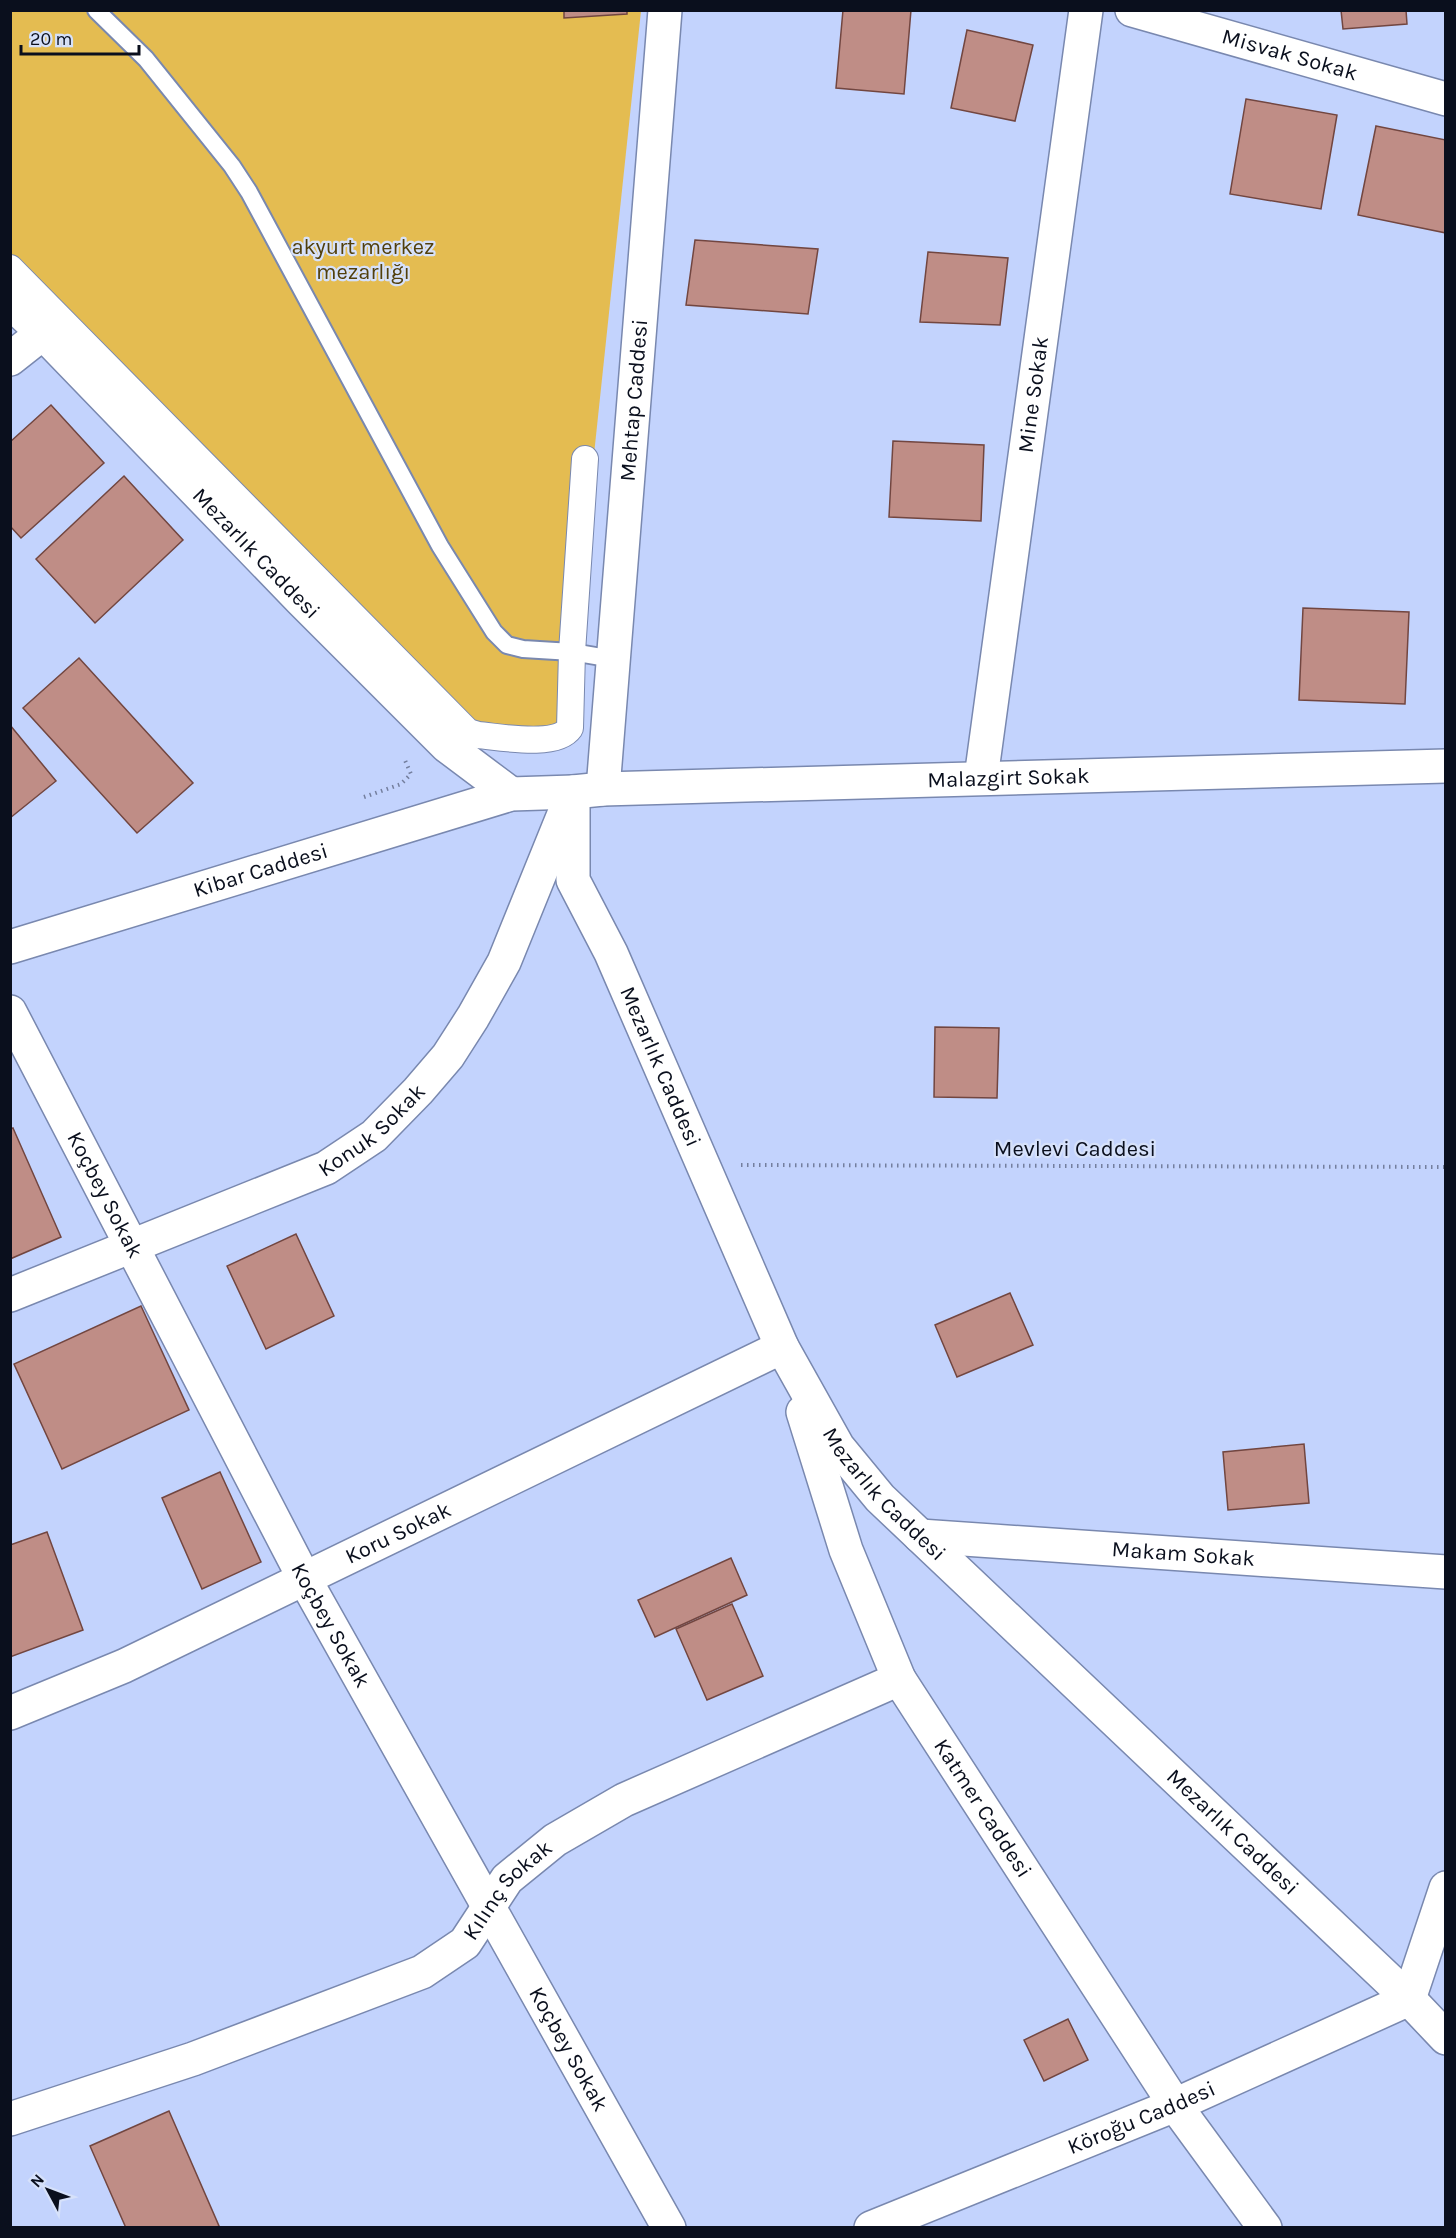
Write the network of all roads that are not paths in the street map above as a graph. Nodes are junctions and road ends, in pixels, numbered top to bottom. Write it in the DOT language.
graph roads {
  1 [pos="96,10"];
  2 [pos="665,10"];
  3 [pos="1086,10"];
  4 [pos="1132,10"];
  5 [pos="1446,99"];
  6 [pos="10,268"];
  7 [pos="10,302"];
  8 [pos="43,333"];
  9 [pos="10,359"];
  10 [pos="585,459"];
  11 [pos="572,652"];
  12 [pos="613,659"];
  13 [pos="1446,766"];
  14 [pos="981,778"];
  15 [pos="588,790"];
  16 [pos="511,794"];
  17 [pos="10,947"];
  18 [pos="10,1012"];
  19 [pos="132,1246"];
  20 [pos="10,1295"];
  21 [pos="782,1347"];
  22 [pos="920,1536"];
  23 [pos="1446,1572"];
  24 [pos="304,1578"];
  25 [pos="899,1679"];
  26 [pos="10,1713"];
  27 [pos="1446,1888"];
  28 [pos="488,1907"];
  29 [pos="1409,1999"];
  30 [pos="1446,2038"];
  31 [pos="1175,2105"];
  32 [pos="10,2119"];
  33 [pos="669,2228"];
  34 [pos="871,2228"];
  35 [pos="1265,2228"];
  1 -- 11 [label="lane"];
  2 -- 12 [label="street, Mehtap Caddesi"];
  3 -- 14 [label="street, Mine Sokak"];
  4 -- 5 [label="street, Misvak Sokak"];
  6 -- 11 [label="street"];
  7 -- 8 [label="street, Mezarlık Caddesi"];
  8 -- 9 [label="street"];
  8 -- 16 [label="street, Mezarlık Caddesi"];
  10 -- 11 [label="street"];
  11 -- 12 [label="lane"];
  12 -- 15 [label="street, Mehtap Caddesi"];
  13 -- 14 [label="street, Malazgirt Sokak"];
  14 -- 15 [label="street, Malazgirt Sokak"];
  15 -- 16 [label="street, Malazgirt Sokak"];
  15 -- 19 [label="street, Konuk Sokak"];
  15 -- 21 [label="street, Mezarlık Caddesi"];
  16 -- 17 [label="street, Kibar Caddesi"];
  18 -- 19 [label="street, Koçbey Sokak"];
  19 -- 20 [label="street, Konuk Sokak"];
  19 -- 24 [label="street, Koçbey Sokak"];
  21 -- 22 [label="street, Mezarlık Caddesi"];
  21 -- 24 [label="street, Koru Sokak"];
  21 -- 25 [label="street, Katmer Caddesi"];
  22 -- 23 [label="street, Makam Sokak"];
  22 -- 29 [label="street, Mezarlık Caddesi"];
  24 -- 26 [label="street, Koru Sokak"];
  24 -- 28 [label="street, Koçbey Sokak"];
  25 -- 28 [label="street, Kılınç Sokak"];
  25 -- 31 [label="street, Katmer Caddesi"];
  27 -- 29 [label="street"];
  28 -- 32 [label="street, Kılınç Sokak"];
  28 -- 33 [label="street, Koçbey Sokak"];
  29 -- 30 [label="street, Mezarlık Caddesi"];
  29 -- 31 [label="street, Köroğu Caddesi"];
  31 -- 34 [label="street, Köroğu Caddesi"];
  31 -- 35 [label="street, Katmer Caddesi"];
}
